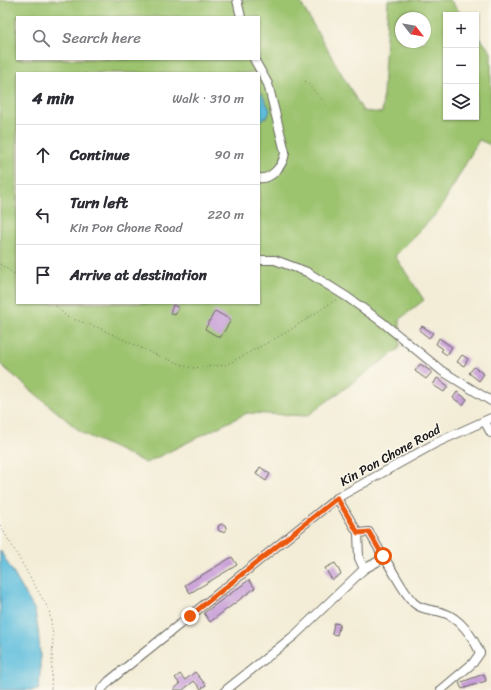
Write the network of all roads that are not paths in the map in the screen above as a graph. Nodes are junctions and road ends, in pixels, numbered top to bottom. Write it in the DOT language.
graph roads {
  1 [pos="237,0"];
  2 [pos="241,16"];
  3 [pos="255,60"];
  4 [pos="260,178"];
  5 [pos="260,260"];
  6 [pos="491,401"];
  7 [pos="488,420"];
  8 [pos="491,434"];
  9 [pos="337,498"];
  10 [pos="358,533"];
  11 [pos="383,556"];
  12 [pos="364,569"];
  13 [pos="101,690"];
  14 [pos="226,690"];
  15 [pos="441,690"];
  1 -- 2 [label="street"];
  3 -- 4 [label="street"];
  5 -- 6 [label="street"];
  7 -- 8 [label="street"];
  7 -- 9 [label="street, Kin Pon Chone Road"];
  9 -- 10 [label="street"];
  9 -- 13 [label="street, Kin Pon Chone Road"];
  10 -- 11 [label="street"];
  10 -- 12 [label="street"];
  11 -- 12 [label="street"];
  11 -- 15 [label="street"];
  12 -- 14 [label="street"];
}
